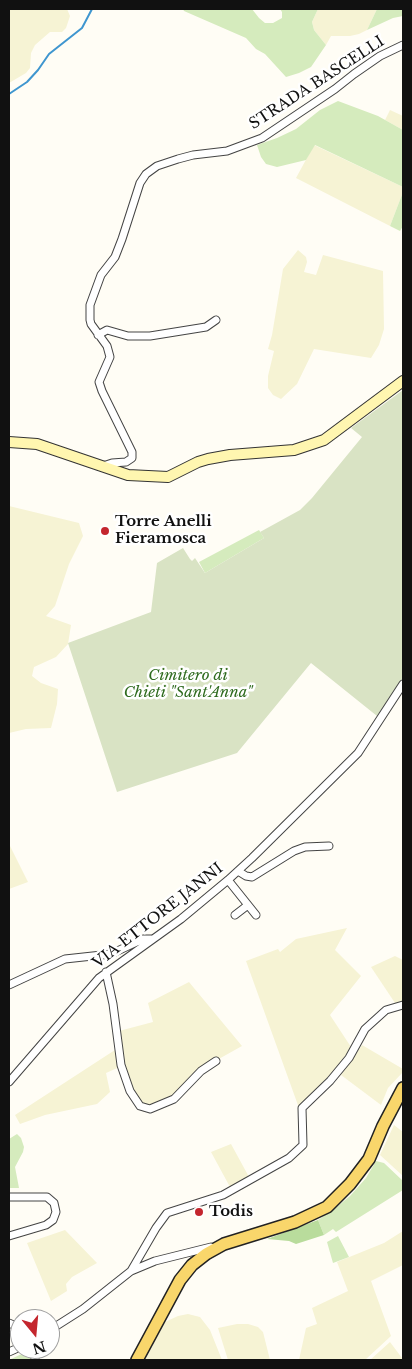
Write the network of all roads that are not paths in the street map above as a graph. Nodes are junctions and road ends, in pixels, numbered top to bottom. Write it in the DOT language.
graph roads {
  1 [pos="403,45"];
  2 [pos="216,320"];
  3 [pos="98,335"];
  4 [pos="403,381"];
  5 [pos="9,442"];
  6 [pos="103,466"];
  7 [pos="403,684"];
  8 [pos="329,846"];
  9 [pos="238,871"];
  10 [pos="228,880"];
  11 [pos="248,905"];
  12 [pos="235,915"];
  13 [pos="256,915"];
  14 [pos="152,939"];
  15 [pos="106,972"];
  16 [pos="9,985"];
  17 [pos="403,1005"];
  18 [pos="216,1061"];
  19 [pos="9,1082"];
  20 [pos="403,1088"];
  21 [pos="9,1197"];
  22 [pos="9,1236"];
  23 [pos="224,1244"];
  24 [pos="131,1271"];
  25 [pos="60,1324"];
  26 [pos="137,1360"];
  1 -- 3 [label="street, STRADA BASCELLI"];
  2 -- 3 [label="street"];
  3 -- 6 [label="street, STRADA BASCELLI"];
  4 -- 6 [label="street"];
  5 -- 6 [label="street"];
  7 -- 9 [label="street, VIA ETTORE JANNI"];
  8 -- 9 [label="street"];
  9 -- 10 [label="street, VIA ETTORE JANNI"];
  10 -- 11 [label="street"];
  10 -- 14 [label="street, VIA ETTORE JANNI"];
  11 -- 12 [label="street"];
  11 -- 13 [label="street"];
  14 -- 15 [label="street, VIA ETTORE JANNI"];
  14 -- 16 [label="street"];
  15 -- 18 [label="street"];
  15 -- 19 [label="street, VIA ETTORE JANNI"];
  17 -- 24 [label="street"];
  20 -- 23 [label="main road"];
  21 -- 22 [label="street"];
  23 -- 24 [label="street"];
  23 -- 26 [label="main road"];
  24 -- 25 [label="street"];
}
